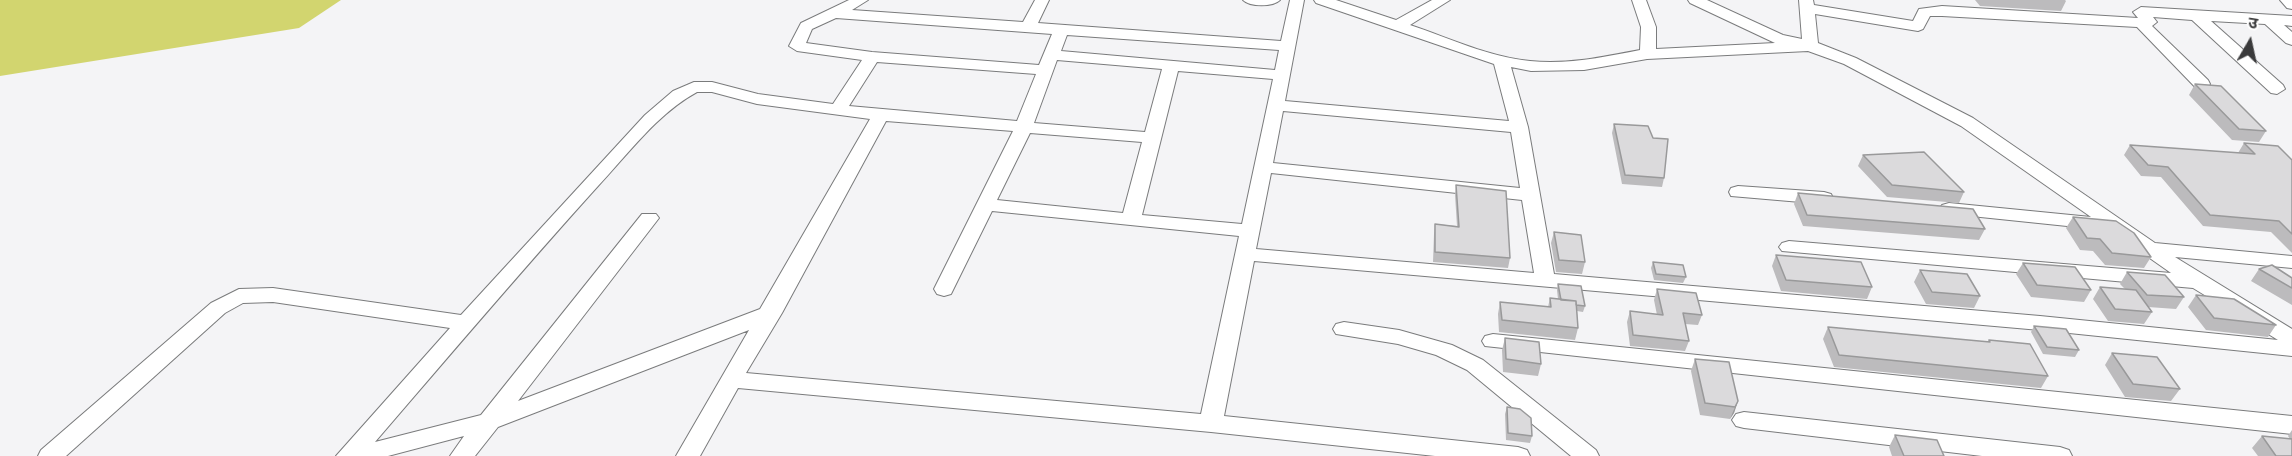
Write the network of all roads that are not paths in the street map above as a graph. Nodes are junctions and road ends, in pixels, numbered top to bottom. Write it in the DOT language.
graph roads {
  1 [pos="861,0"];
  2 [pos="1042,0"];
  3 [pos="1250,0"];
  4 [pos="1273,0"];
  5 [pos="1297,0"];
  6 [pos="1321,0"];
  7 [pos="1443,0"];
  8 [pos="1639,0"];
  9 [pos="1695,0"];
  10 [pos="2287,0"];
  11 [pos="1806,4"];
  12 [pos="2292,5"];
  13 [pos="832,13"];
  14 [pos="2196,15"];
  15 [pos="2268,19"];
  16 [pos="2292,21"];
  17 [pos="2141,23"];
  18 [pos="1028,27"];
  19 [pos="1396,27"];
  20 [pos="1061,29"];
  21 [pos="2292,40"];
  22 [pos="1287,46"];
  23 [pos="1810,46"];
  24 [pos="1647,54"];
  25 [pos="872,57"];
  26 [pos="1501,61"];
  27 [pos="1049,63"];
  28 [pos="1171,66"];
  29 [pos="1281,75"];
  30 [pos="2202,84"];
  31 [pos="2277,89"];
  32 [pos="1275,105"];
  33 [pos="839,108"];
  34 [pos="881,115"];
  35 [pos="1024,127"];
  36 [pos="1520,127"];
  37 [pos="1152,138"];
  38 [pos="1262,167"];
  39 [pos="1738,192"];
  40 [pos="1530,195"];
  41 [pos="1846,200"];
  42 [pos="986,205"];
  43 [pos="1936,208"];
  44 [pos="649,218"];
  45 [pos="1131,219"];
  46 [pos="2120,225"];
  47 [pos="1249,231"];
  48 [pos="1789,247"];
  49 [pos="2151,249"];
  50 [pos="1245,254"];
  51 [pos="2253,258"];
  52 [pos="2292,262"];
  53 [pos="1545,280"];
  54 [pos="2199,283"];
  55 [pos="2292,283"];
  56 [pos="944,289"];
  57 [pos="771,313"];
  58 [pos="466,323"];
  59 [pos="1344,329"];
  60 [pos="2292,339"];
  61 [pos="1492,341"];
  62 [pos="2292,349"];
  63 [pos="733,380"];
  64 [pos="1744,420"];
  65 [pos="490,421"];
  66 [pos="1211,423"];
  67 [pos="2292,425"];
  68 [pos="50,456"];
  69 [pos="348,456"];
  70 [pos="353,456"];
  71 [pos="462,456"];
  72 [pos="688,456"];
  73 [pos="1518,456"];
  74 [pos="1587,456"];
  75 [pos="2060,456"];
  1 -- 13 [label="street"];
  2 -- 18 [label="street"];
  3 -- 4 [label="street"];
  5 -- 22 [label="street"];
  6 -- 19 [label="street"];
  7 -- 19 [label="street"];
  8 -- 24 [label="street"];
  9 -- 23 [label="street"];
  10 -- 12 [label="street"];
  11 -- 17 [label="street"];
  11 -- 23 [label="street"];
  13 -- 18 [label="street"];
  13 -- 25 [label="street"];
  14 -- 15 [label="street"];
  14 -- 17 [label="street"];
  14 -- 31 [label="street"];
  15 -- 16 [label="street"];
  15 -- 21 [label="street"];
  17 -- 30 [label="street"];
  18 -- 20 [label="street"];
  19 -- 26 [label="street"];
  20 -- 22 [label="street"];
  20 -- 27 [label="street"];
  22 -- 29 [label="street"];
  23 -- 24 [label="street"];
  23 -- 46 [label="street"];
  24 -- 26 [label="street"];
  25 -- 27 [label="street"];
  25 -- 33 [label="street"];
  26 -- 36 [label="street"];
  27 -- 28 [label="street"];
  27 -- 35 [label="street"];
  28 -- 29 [label="street"];
  28 -- 37 [label="street"];
  29 -- 32 [label="street"];
  32 -- 36 [label="street"];
  32 -- 38 [label="street"];
  33 -- 34 [label="street"];
  33 -- 58 [label="street"];
  34 -- 35 [label="street"];
  34 -- 57 [label="street"];
  35 -- 37 [label="street"];
  35 -- 42 [label="street"];
  36 -- 40 [label="street"];
  37 -- 45 [label="street"];
  38 -- 40 [label="street"];
  38 -- 47 [label="street"];
  39 -- 41 [label="street"];
  40 -- 53 [label="street"];
  42 -- 45 [label="street"];
  42 -- 56 [label="street"];
  43 -- 46 [label="street"];
  44 -- 65 [label="street"];
  45 -- 47 [label="street"];
  46 -- 49 [label="street"];
  47 -- 50 [label="street"];
  48 -- 54 [label="street"];
  49 -- 51 [label="street"];
  49 -- 54 [label="street"];
  50 -- 53 [label="street"];
  50 -- 66 [label="street"];
  51 -- 52 [label="street"];
  51 -- 55 [label="street"];
  53 -- 62 [label="street"];
  54 -- 60 [label="street"];
  57 -- 63 [label="street"];
  57 -- 65 [label="street"];
  58 -- 68 [label="street"];
  58 -- 69 [label="street"];
  59 -- 74 [label="street"];
  61 -- 67 [label="street"];
  63 -- 66 [label="street"];
  63 -- 72 [label="street"];
  64 -- 75 [label="street"];
  65 -- 70 [label="street"];
  65 -- 71 [label="street"];
  66 -- 73 [label="street"];
}
